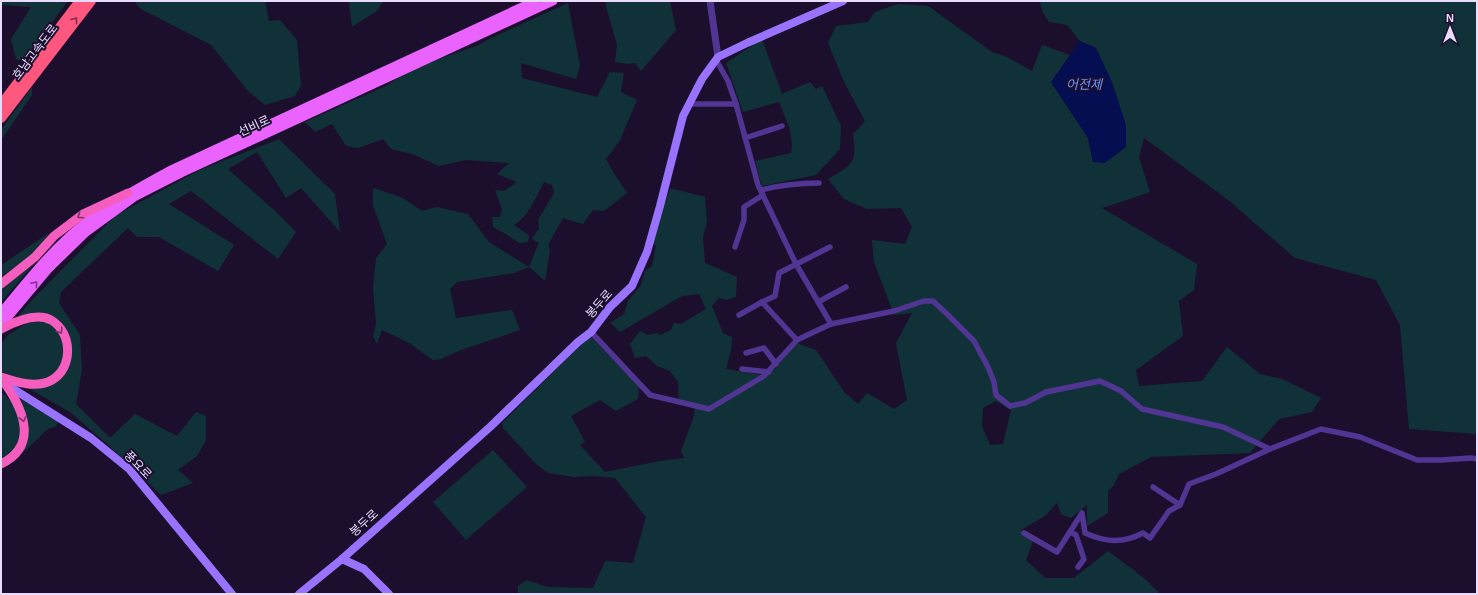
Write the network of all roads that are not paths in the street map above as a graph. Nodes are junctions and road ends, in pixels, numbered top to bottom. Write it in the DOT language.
graph roads {
  1 [pos="80,1"];
  2 [pos="91,1"];
  3 [pos="535,1"];
  4 [pos="553,1"];
  5 [pos="710,1"];
  6 [pos="843,1"];
  7 [pos="717,58"];
  8 [pos="689,104"];
  9 [pos="736,104"];
  10 [pos="1,105"];
  11 [pos="1,118"];
  12 [pos="782,126"];
  13 [pos="745,138"];
  14 [pos="819,183"];
  15 [pos="128,193"];
  16 [pos="762,193"];
  17 [pos="830,246"];
  18 [pos="736,247"];
  19 [pos="796,264"];
  20 [pos="1,284"];
  21 [pos="846,287"];
  22 [pos="762,302"];
  23 [pos="818,302"];
  24 [pos="1,313"];
  25 [pos="739,315"];
  26 [pos="831,324"];
  27 [pos="1,325"];
  28 [pos="1,329"];
  29 [pos="591,332"];
  30 [pos="797,340"];
  31 [pos="746,353"];
  32 [pos="776,364"];
  33 [pos="742,369"];
  34 [pos="769,372"];
  35 [pos="1,376"];
  36 [pos="4,383"];
  37 [pos="1270,449"];
  38 [pos="1477,459"];
  39 [pos="1,464"];
  40 [pos="1153,487"];
  41 [pos="1180,505"];
  42 [pos="1070,532"];
  43 [pos="1024,533"];
  44 [pos="342,559"];
  45 [pos="1078,567"];
  46 [pos="232,594"];
  47 [pos="299,594"];
  48 [pos="389,594"];
  1 -- 10 [label="highway, 호남고속도로"];
  11 -- 2 [label="highway, 호남고속도로, one-way"];
  3 -- 15 [label="main road, 선비로"];
  27 -- 4 [label="main road, 선비로, one-way"];
  5 -- 7 [label="street"];
  6 -- 7 [label="main road, 봉두로"];
  7 -- 8 [label="main road, 봉두로"];
  7 -- 9 [label="street"];
  8 -- 9 [label="street"];
  8 -- 29 [label="main road, 봉두로"];
  9 -- 13 [label="street"];
  12 -- 13 [label="street"];
  13 -- 16 [label="street"];
  14 -- 16 [label="street"];
  15 -- 20 [label="highway, one-way"];
  15 -- 24 [label="main road, 선비로"];
  16 -- 18 [label="street"];
  16 -- 19 [label="street"];
  17 -- 19 [label="street"];
  19 -- 22 [label="street"];
  19 -- 23 [label="street"];
  21 -- 23 [label="street"];
  22 -- 25 [label="street"];
  22 -- 30 [label="street"];
  23 -- 26 [label="street"];
  26 -- 30 [label="street"];
  26 -- 37 [label="street"];
  28 -- 35 [label="highway, one-way"];
  29 -- 34 [label="street"];
  29 -- 44 [label="main road, 봉두로"];
  30 -- 32 [label="street"];
  31 -- 32 [label="street"];
  32 -- 34 [label="street"];
  33 -- 34 [label="street"];
  36 -- 39 [label="highway, one-way"];
  36 -- 46 [label="main road, 풍요로"];
  37 -- 38 [label="street"];
  37 -- 41 [label="street"];
  40 -- 41 [label="street"];
  41 -- 42 [label="street"];
  42 -- 43 [label="street"];
  42 -- 45 [label="street"];
  44 -- 47 [label="main road, 봉두로"];
  44 -- 48 [label="main road"];
}
